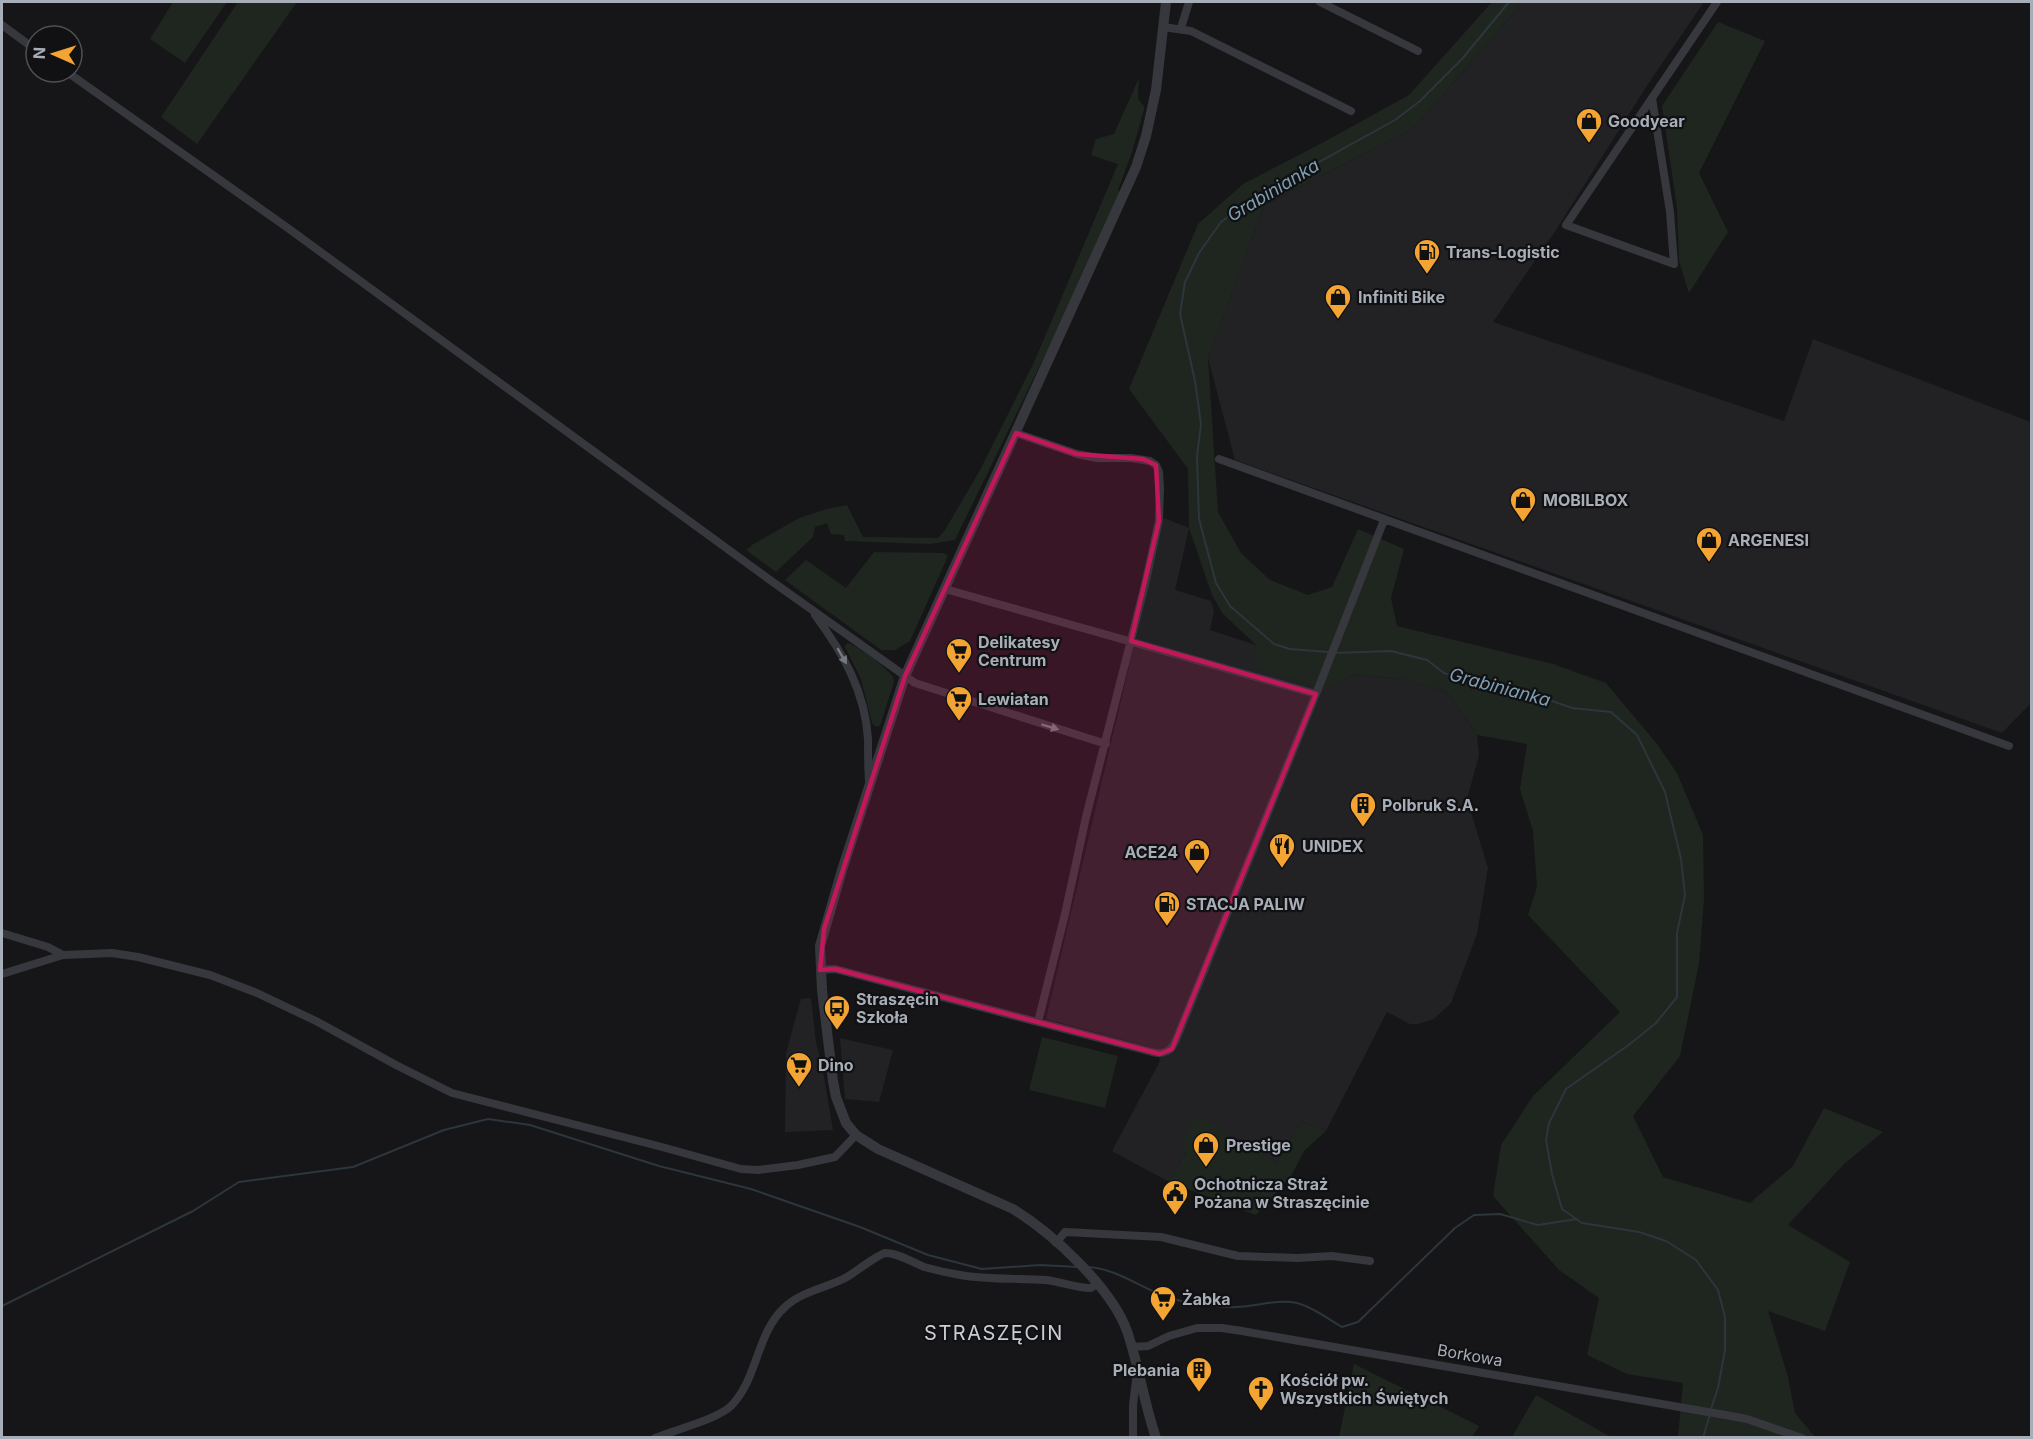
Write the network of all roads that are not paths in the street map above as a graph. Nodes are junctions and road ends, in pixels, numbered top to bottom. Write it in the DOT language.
graph roads {
  1 [pos="1166,2"];
  2 [pos="1189,2"];
  3 [pos="1320,2"];
  4 [pos="1717,2"];
  5 [pos="2,25"];
  6 [pos="1163,27"];
  7 [pos="1181,28"];
  8 [pos="24,41"];
  9 [pos="1418,51"];
  10 [pos="84,83"];
  11 [pos="1652,98"];
  12 [pos="1351,111"];
  13 [pos="1016,433"];
  14 [pos="1219,459"];
  15 [pos="1384,520"];
  16 [pos="945,589"];
  17 [pos="809,608"];
  18 [pos="1131,641"];
  19 [pos="905,676"];
  20 [pos="1316,694"];
  21 [pos="1106,744"];
  22 [pos="2009,746"];
  23 [pos="869,786"];
  24 [pos="2,933"];
  25 [pos="63,955"];
  26 [pos="820,970"];
  27 [pos="2,974"];
  28 [pos="1038,1022"];
  29 [pos="856,1135"];
  30 [pos="1058,1244"];
  31 [pos="1370,1261"];
  32 [pos="1094,1280"];
  33 [pos="1132,1347"];
  34 [pos="1137,1369"];
  35 [pos="656,1437"];
  36 [pos="1133,1437"];
  37 [pos="1156,1437"];
  38 [pos="1802,1437"];
  1 -- 6 [label="street"];
  2 -- 7 [label="street"];
  3 -- 9 [label="street"];
  4 -- 11 [label="street"];
  5 -- 8 [label="street"];
  6 -- 7 [label="street"];
  6 -- 13 [label="street"];
  7 -- 12 [label="street"];
  10 -- 17 [label="street"];
  11 -- 11 [label="street"];
  13 -- 16 [label="street"];
  13 -- 18 [label="street"];
  14 -- 15 [label="street"];
  15 -- 20 [label="street"];
  15 -- 22 [label="street"];
  16 -- 18 [label="street"];
  16 -- 19 [label="street"];
  17 -- 19 [label="street"];
  17 -- 23 [label="street, one-way"];
  18 -- 20 [label="street"];
  18 -- 21 [label="street"];
  19 -- 21 [label="street, one-way"];
  19 -- 23 [label="street"];
  20 -- 28 [label="street"];
  21 -- 28 [label="street"];
  23 -- 26 [label="street"];
  24 -- 25 [label="street"];
  25 -- 27 [label="street"];
  25 -- 29 [label="street"];
  26 -- 28 [label="street"];
  26 -- 29 [label="street"];
  29 -- 30 [label="street"];
  30 -- 31 [label="street"];
  30 -- 32 [label="street"];
  32 -- 33 [label="street"];
  32 -- 35 [label="street"];
  33 -- 34 [label="street"];
  33 -- 38 [label="street, Borkowa"];
  34 -- 36 [label="street"];
  34 -- 37 [label="street"];
}
